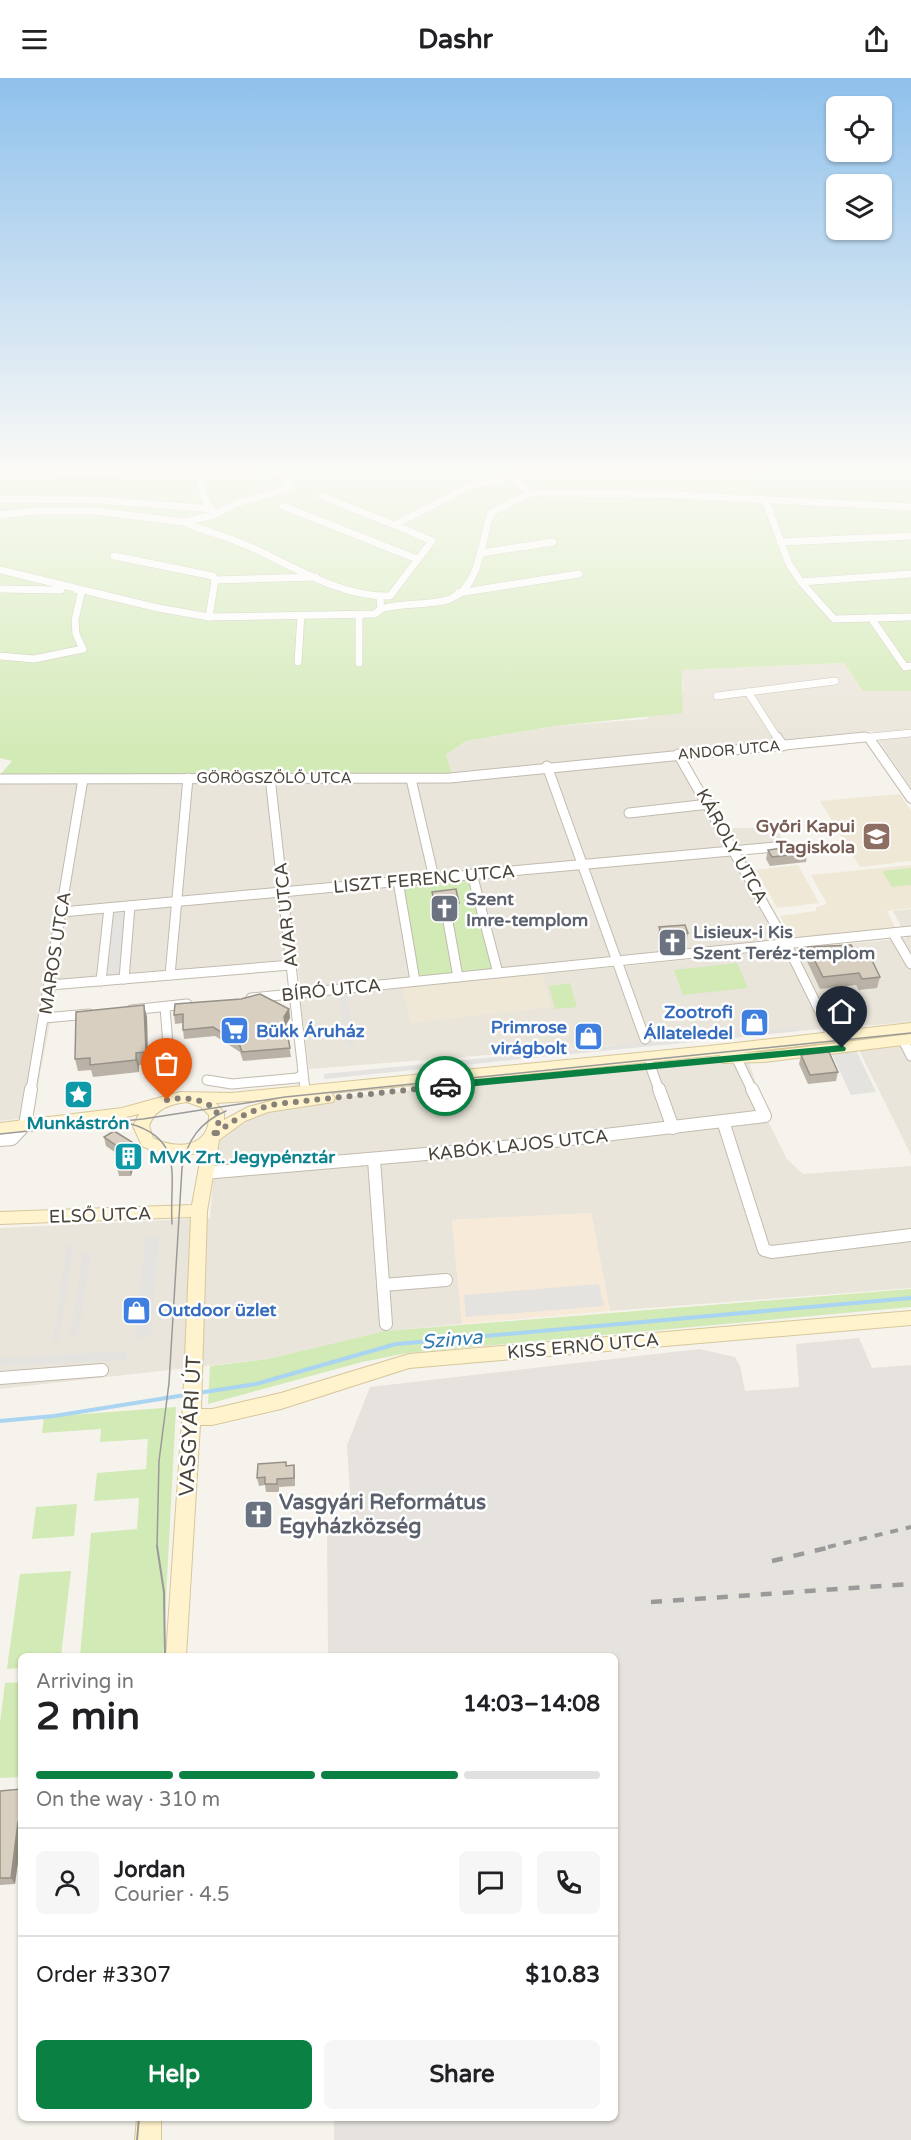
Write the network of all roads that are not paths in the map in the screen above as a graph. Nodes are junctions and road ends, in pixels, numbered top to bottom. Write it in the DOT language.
graph roads {
  1 [pos="155,564"];
  2 [pos="291,564"];
  3 [pos="413,564"];
  4 [pos="478,564"];
  5 [pos="792,564"];
  6 [pos="0,570"];
  7 [pos="579,574"];
  8 [pos="911,574"];
  9 [pos="320,577"];
  10 [pos="215,580"];
  11 [pos="801,582"];
  12 [pos="0,589"];
  13 [pos="82,590"];
  14 [pos="458,593"];
  15 [pos="380,599"];
  16 [pos="381,609"];
  17 [pos="301,615"];
  18 [pos="359,615"];
  19 [pos="209,616"];
  20 [pos="911,616"];
  21 [pos="871,618"];
  22 [pos="0,656"];
  23 [pos="298,662"];
  24 [pos="359,663"];
  25 [pos="911,666"];
  26 [pos="835,681"];
  27 [pos="747,692"];
  28 [pos="717,696"];
  29 [pos="911,733"];
  30 [pos="869,738"];
  31 [pos="783,746"];
  32 [pos="678,754"];
  33 [pos="547,766"];
  34 [pos="270,777"];
  35 [pos="188,778"];
  36 [pos="0,779"];
  37 [pos="83,779"];
  38 [pos="411,779"];
  39 [pos="911,798"];
  40 [pos="709,804"];
  41 [pos="629,813"];
  42 [pos="786,846"];
  43 [pos="733,850"];
  44 [pos="583,864"];
  45 [pos="472,874"];
  46 [pos="434,878"];
  47 [pos="399,881"];
  48 [pos="283,892"];
  49 [pos="177,902"];
  50 [pos="130,906"];
  51 [pos="109,908"];
  52 [pos="62,912"];
  53 [pos="447,916"];
  54 [pos="911,931"];
  55 [pos="893,933"];
  56 [pos="787,945"];
  57 [pos="617,962"];
  58 [pos="291,964"];
  59 [pos="911,964"];
  60 [pos="498,973"];
  61 [pos="170,975"];
  62 [pos="458,977"];
  63 [pos="124,979"];
  64 [pos="100,981"];
  65 [pos="415,981"];
  66 [pos="50,985"];
  67 [pos="294,993"];
  68 [pos="236,999"];
  69 [pos="201,1003"];
  70 [pos="165,1007"];
  71 [pos="121,1011"];
  72 [pos="99,1013"];
  73 [pos="44,1018"];
  74 [pos="908,1035"];
  75 [pos="832,1036"];
  76 [pos="645,1039"];
  77 [pos="911,1056"];
  78 [pos="736,1057"];
  79 [pos="173,1058"];
  80 [pos="650,1065"];
  81 [pos="207,1080"];
  82 [pos="303,1085"];
  83 [pos="196,1098"];
  84 [pos="158,1104"];
  85 [pos="723,1121"];
  86 [pos="25,1125"];
  87 [pos="673,1128"];
  88 [pos="0,1129"];
  89 [pos="212,1137"];
  90 [pos="0,1140"];
  91 [pos="164,1151"];
  92 [pos="375,1160"];
  93 [pos="204,1173"];
  94 [pos="200,1203"];
  95 [pos="0,1218"];
  96 [pos="911,1234"];
  97 [pos="446,1280"];
  98 [pos="383,1284"];
  99 [pos="911,1318"];
  100 [pos="386,1324"];
  101 [pos="102,1370"];
  102 [pos="0,1378"];
  103 [pos="191,1408"];
  104 [pos="176,1653"];
  105 [pos="149,2121"];
  106 [pos="148,2140"];
  1 -- 10 [label="street"];
  2 -- 9 [label="street"];
  3 -- 15 [label="street"];
  4 -- 14 [label="street"];
  5 -- 11 [label="street"];
  6 -- 13 [label="street"];
  7 -- 14 [label="street"];
  8 -- 11 [label="street"];
  9 -- 10 [label="street"];
  9 -- 15 [label="street"];
  10 -- 19 [label="street"];
  11 -- 21 [label="street"];
  12 -- 13 [label="street"];
  13 -- 19 [label="street"];
  13 -- 22 [label="street"];
  14 -- 16 [label="street"];
  15 -- 16 [label="street"];
  16 -- 18 [label="street"];
  17 -- 18 [label="street"];
  17 -- 19 [label="street"];
  17 -- 23 [label="street"];
  18 -- 24 [label="street"];
  20 -- 21 [label="street"];
  21 -- 25 [label="street"];
  26 -- 27 [label="street"];
  27 -- 28 [label="street"];
  27 -- 31 [label="street"];
  29 -- 30 [label="street, ANDOR UTCA"];
  30 -- 31 [label="street, ANDOR UTCA"];
  30 -- 39 [label="street"];
  31 -- 32 [label="street, ANDOR UTCA"];
  32 -- 33 [label="street, ANDOR UTCA"];
  32 -- 40 [label="street, KÁROLY UTCA"];
  33 -- 38 [label="street, GÖRÖGSZŐLŐ UTCA"];
  33 -- 44 [label="street"];
  34 -- 35 [label="street, GÖRÖGSZŐLŐ UTCA"];
  34 -- 38 [label="street, GÖRÖGSZŐLŐ UTCA"];
  34 -- 48 [label="street, AVAR UTCA"];
  35 -- 37 [label="street, GÖRÖGSZŐLŐ UTCA"];
  35 -- 49 [label="street"];
  36 -- 37 [label="street, GÖRÖGSZŐLŐ UTCA"];
  37 -- 52 [label="street, MAROS UTCA"];
  38 -- 46 [label="street"];
  40 -- 41 [label="street"];
  40 -- 43 [label="street, KÁROLY UTCA"];
  42 -- 43 [label="street, LISZT FERENC UTCA"];
  43 -- 44 [label="street, LISZT FERENC UTCA"];
  43 -- 56 [label="street, KÁROLY UTCA"];
  44 -- 45 [label="street, LISZT FERENC UTCA"];
  44 -- 57 [label="street"];
  45 -- 46 [label="street, LISZT FERENC UTCA"];
  45 -- 60 [label="street"];
  46 -- 47 [label="street, LISZT FERENC UTCA"];
  47 -- 48 [label="street, LISZT FERENC UTCA"];
  47 -- 65 [label="street"];
  48 -- 49 [label="street, LISZT FERENC UTCA"];
  48 -- 58 [label="street, AVAR UTCA"];
  49 -- 50 [label="street, LISZT FERENC UTCA"];
  49 -- 61 [label="street"];
  50 -- 51 [label="street, LISZT FERENC UTCA"];
  50 -- 63 [label="street"];
  51 -- 52 [label="street, LISZT FERENC UTCA"];
  51 -- 64 [label="street"];
  52 -- 66 [label="street, MAROS UTCA"];
  53 -- 62 [label="street"];
  54 -- 55 [label="street, BÍRÓ UTCA"];
  55 -- 56 [label="street, BÍRÓ UTCA"];
  55 -- 59 [label="street"];
  56 -- 57 [label="street, BÍRÓ UTCA"];
  56 -- 75 [label="street, KÁROLY UTCA"];
  57 -- 60 [label="street, BÍRÓ UTCA"];
  57 -- 76 [label="street"];
  58 -- 61 [label="street"];
  58 -- 67 [label="street, AVAR UTCA"];
  60 -- 62 [label="street, BÍRÓ UTCA"];
  61 -- 63 [label="street"];
  62 -- 65 [label="street, BÍRÓ UTCA"];
  63 -- 64 [label="street"];
  64 -- 66 [label="street"];
  65 -- 67 [label="street, BÍRÓ UTCA"];
  66 -- 73 [label="street, MAROS UTCA"];
  67 -- 68 [label="street, BÍRÓ UTCA"];
  67 -- 82 [label="street, AVAR UTCA"];
  69 -- 70 [label="street"];
  70 -- 71 [label="street"];
  70 -- 79 [label="street"];
  72 -- 73 [label="street"];
  73 -- 86 [label="street, MAROS UTCA"];
  74 -- 75 [label="street"];
  74 -- 77 [label="street"];
  74 -- 78 [label="street"];
  75 -- 82 [label="street"];
  78 -- 80 [label="street"];
  78 -- 85 [label="street, KABÓK LAJOS UTCA"];
  80 -- 87 [label="street"];
  80 -- 89 [label="street"];
  81 -- 82 [label="street"];
  82 -- 83 [label="street"];
  83 -- 84 [label="street"];
  83 -- 89 [label="street"];
  84 -- 86 [label="street"];
  84 -- 91 [label="street"];
  85 -- 87 [label="street, KABÓK LAJOS UTCA"];
  85 -- 96 [label="street"];
  86 -- 88 [label="street"];
  86 -- 90 [label="street"];
  87 -- 92 [label="street, KABÓK LAJOS UTCA"];
  89 -- 91 [label="street"];
  89 -- 93 [label="street, VASGYÁRI ÚT"];
  91 -- 94 [label="street, VASGYÁRI ÚT"];
  92 -- 93 [label="street, KABÓK LAJOS UTCA"];
  92 -- 98 [label="street"];
  93 -- 94 [label="street, VASGYÁRI ÚT"];
  94 -- 95 [label="street, ELSŐ UTCA"];
  94 -- 103 [label="street, VASGYÁRI ÚT"];
  97 -- 98 [label="street"];
  98 -- 100 [label="street"];
  99 -- 103 [label="street, KISS ERNŐ UTCA"];
  101 -- 102 [label="street"];
  103 -- 104 [label="street, VASGYÁRI ÚT"];
  105 -- 106 [label="street"];
}
